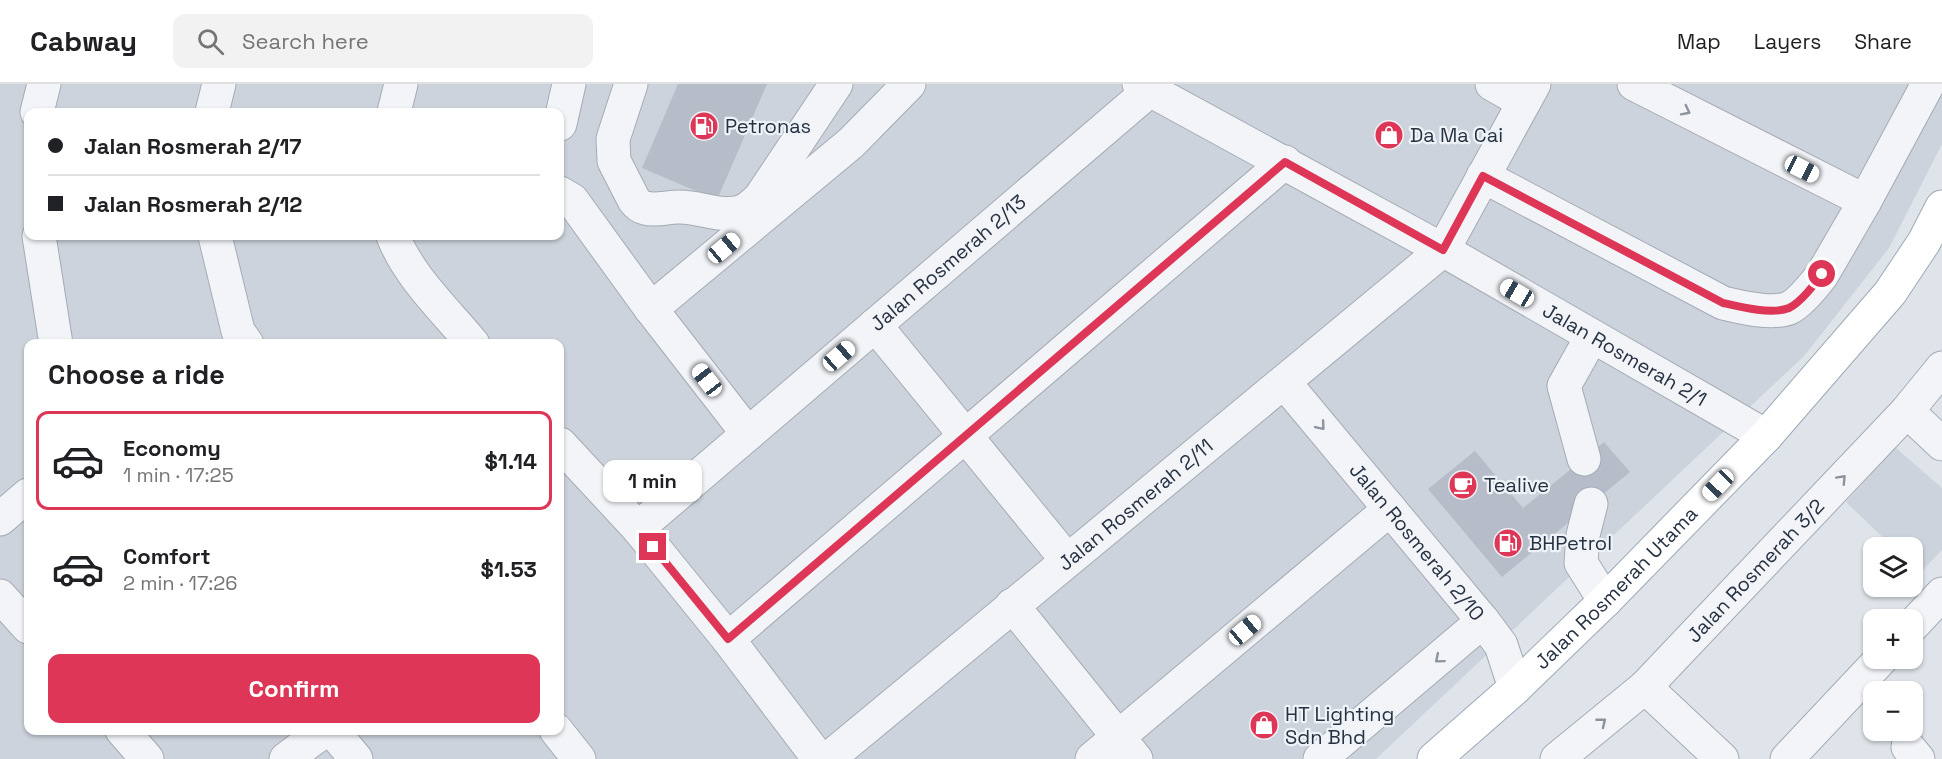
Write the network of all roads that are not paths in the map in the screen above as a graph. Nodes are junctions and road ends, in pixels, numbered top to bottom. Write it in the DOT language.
graph roads {
  1 [pos="44,84"];
  2 [pos="219,84"];
  3 [pos="401,84"];
  4 [pos="569,84"];
  5 [pos="631,84"];
  6 [pos="836,84"];
  7 [pos="909,84"];
  8 [pos="1492,84"];
  9 [pos="1634,84"];
  10 [pos="1928,84"];
  11 [pos="1144,87"];
  12 [pos="1529,93"];
  13 [pos="38,108"];
  14 [pos="213,108"];
  15 [pos="395,108"];
  16 [pos="564,108"];
  17 [pos="1285,162"];
  18 [pos="1483,176"];
  19 [pos="564,195"];
  20 [pos="1865,201"];
  21 [pos="1942,207"];
  22 [pos="40,240"];
  23 [pos="215,240"];
  24 [pos="394,240"];
  25 [pos="1443,250"];
  26 [pos="651,309"];
  27 [pos="875,325"];
  28 [pos="1592,336"];
  29 [pos="55,339"];
  30 [pos="244,339"];
  31 [pos="469,339"];
  32 [pos="1942,368"];
  33 [pos="1284,382"];
  34 [pos="1907,411"];
  35 [pos="748,434"];
  36 [pos="1766,435"];
  37 [pos="967,436"];
  38 [pos="1942,444"];
  39 [pos="564,448"];
  40 [pos="1584,459"];
  41 [pos="24,498"];
  42 [pos="1592,504"];
  43 [pos="1390,509"];
  44 [pos="0,519"];
  45 [pos="638,528"];
  46 [pos="1067,560"];
  47 [pos="1942,594"];
  48 [pos="0,596"];
  49 [pos="1605,601"];
  50 [pos="1012,605"];
  51 [pos="1923,614"];
  52 [pos="1483,621"];
  53 [pos="24,623"];
  54 [pos="728,639"];
  55 [pos="1872,669"];
  56 [pos="1645,687"];
  57 [pos="1515,688"];
  58 [pos="126,735"];
  59 [pos="318,735"];
  60 [pos="336,735"];
  61 [pos="559,735"];
  62 [pos="1127,748"];
  63 [pos="147,759"];
  64 [pos="286,759"];
  65 [pos="356,759"];
  66 [pos="579,759"];
  67 [pos="819,759"];
  68 [pos="828,759"];
  69 [pos="1092,759"];
  70 [pos="1320,759"];
  71 [pos="1434,759"];
  72 [pos="1557,759"];
  73 [pos="1722,759"];
  74 [pos="1787,759"];
  1 -- 13 [label="street"];
  2 -- 14 [label="street"];
  3 -- 15 [label="street"];
  4 -- 16 [label="street"];
  5 -- 6 [label="street"];
  7 -- 26 [label="street"];
  8 -- 12 [label="street"];
  9 -- 20 [label="street, one-way"];
  10 -- 20 [label="street"];
  11 -- 17 [label="street, Jalan Rosmerah 2/1"];
  11 -- 27 [label="street, Jalan Rosmerah 2/13"];
  12 -- 18 [label="street"];
  17 -- 25 [label="street, Jalan Rosmerah 2/1"];
  17 -- 37 [label="street"];
  18 -- 20 [label="street"];
  18 -- 25 [label="street"];
  19 -- 26 [label="street"];
  21 -- 36 [label="main road, Jalan Rosmerah Utama"];
  22 -- 29 [label="street"];
  23 -- 30 [label="street"];
  24 -- 31 [label="street"];
  25 -- 28 [label="street, Jalan Rosmerah 2/1"];
  25 -- 33 [label="street, Jalan Rosmerah 2/11"];
  26 -- 35 [label="street"];
  27 -- 35 [label="street, Jalan Rosmerah 2/13"];
  27 -- 37 [label="street"];
  28 -- 36 [label="street, Jalan Rosmerah 2/1"];
  28 -- 40 [label="street"];
  32 -- 34 [label="street, Jalan Rosmerah 3/2"];
  33 -- 43 [label="street, Jalan Rosmerah 2/10, one-way"];
  33 -- 46 [label="street, Jalan Rosmerah 2/11"];
  34 -- 38 [label="street"];
  56 -- 34 [label="street, Jalan Rosmerah 3/2, one-way"];
  35 -- 45 [label="street, Jalan Rosmerah 2/13"];
  36 -- 49 [label="main road, Jalan Rosmerah Utama"];
  37 -- 46 [label="street"];
  37 -- 54 [label="street"];
  39 -- 45 [label="street"];
  41 -- 44 [label="street"];
  42 -- 49 [label="street"];
  43 -- 52 [label="street, Jalan Rosmerah 2/10"];
  43 -- 62 [label="street"];
  45 -- 54 [label="street"];
  46 -- 50 [label="street, Jalan Rosmerah 2/11"];
  47 -- 51 [label="street"];
  48 -- 53 [label="street"];
  49 -- 57 [label="main road, Jalan Rosmerah Utama"];
  50 -- 62 [label="street"];
  50 -- 68 [label="street, Jalan Rosmerah 2/11"];
  52 -- 57 [label="street"];
  52 -- 70 [label="street, Jalan Rosmerah 2/10, one-way"];
  54 -- 67 [label="street"];
  55 -- 74 [label="street"];
  72 -- 56 [label="street, Jalan Rosmerah 3/2, one-way"];
  56 -- 73 [label="street"];
  57 -- 71 [label="main road, Jalan Rosmerah Utama"];
  58 -- 63 [label="street"];
  59 -- 64 [label="street"];
  60 -- 65 [label="street"];
  61 -- 66 [label="street"];
  62 -- 69 [label="street"];
}
